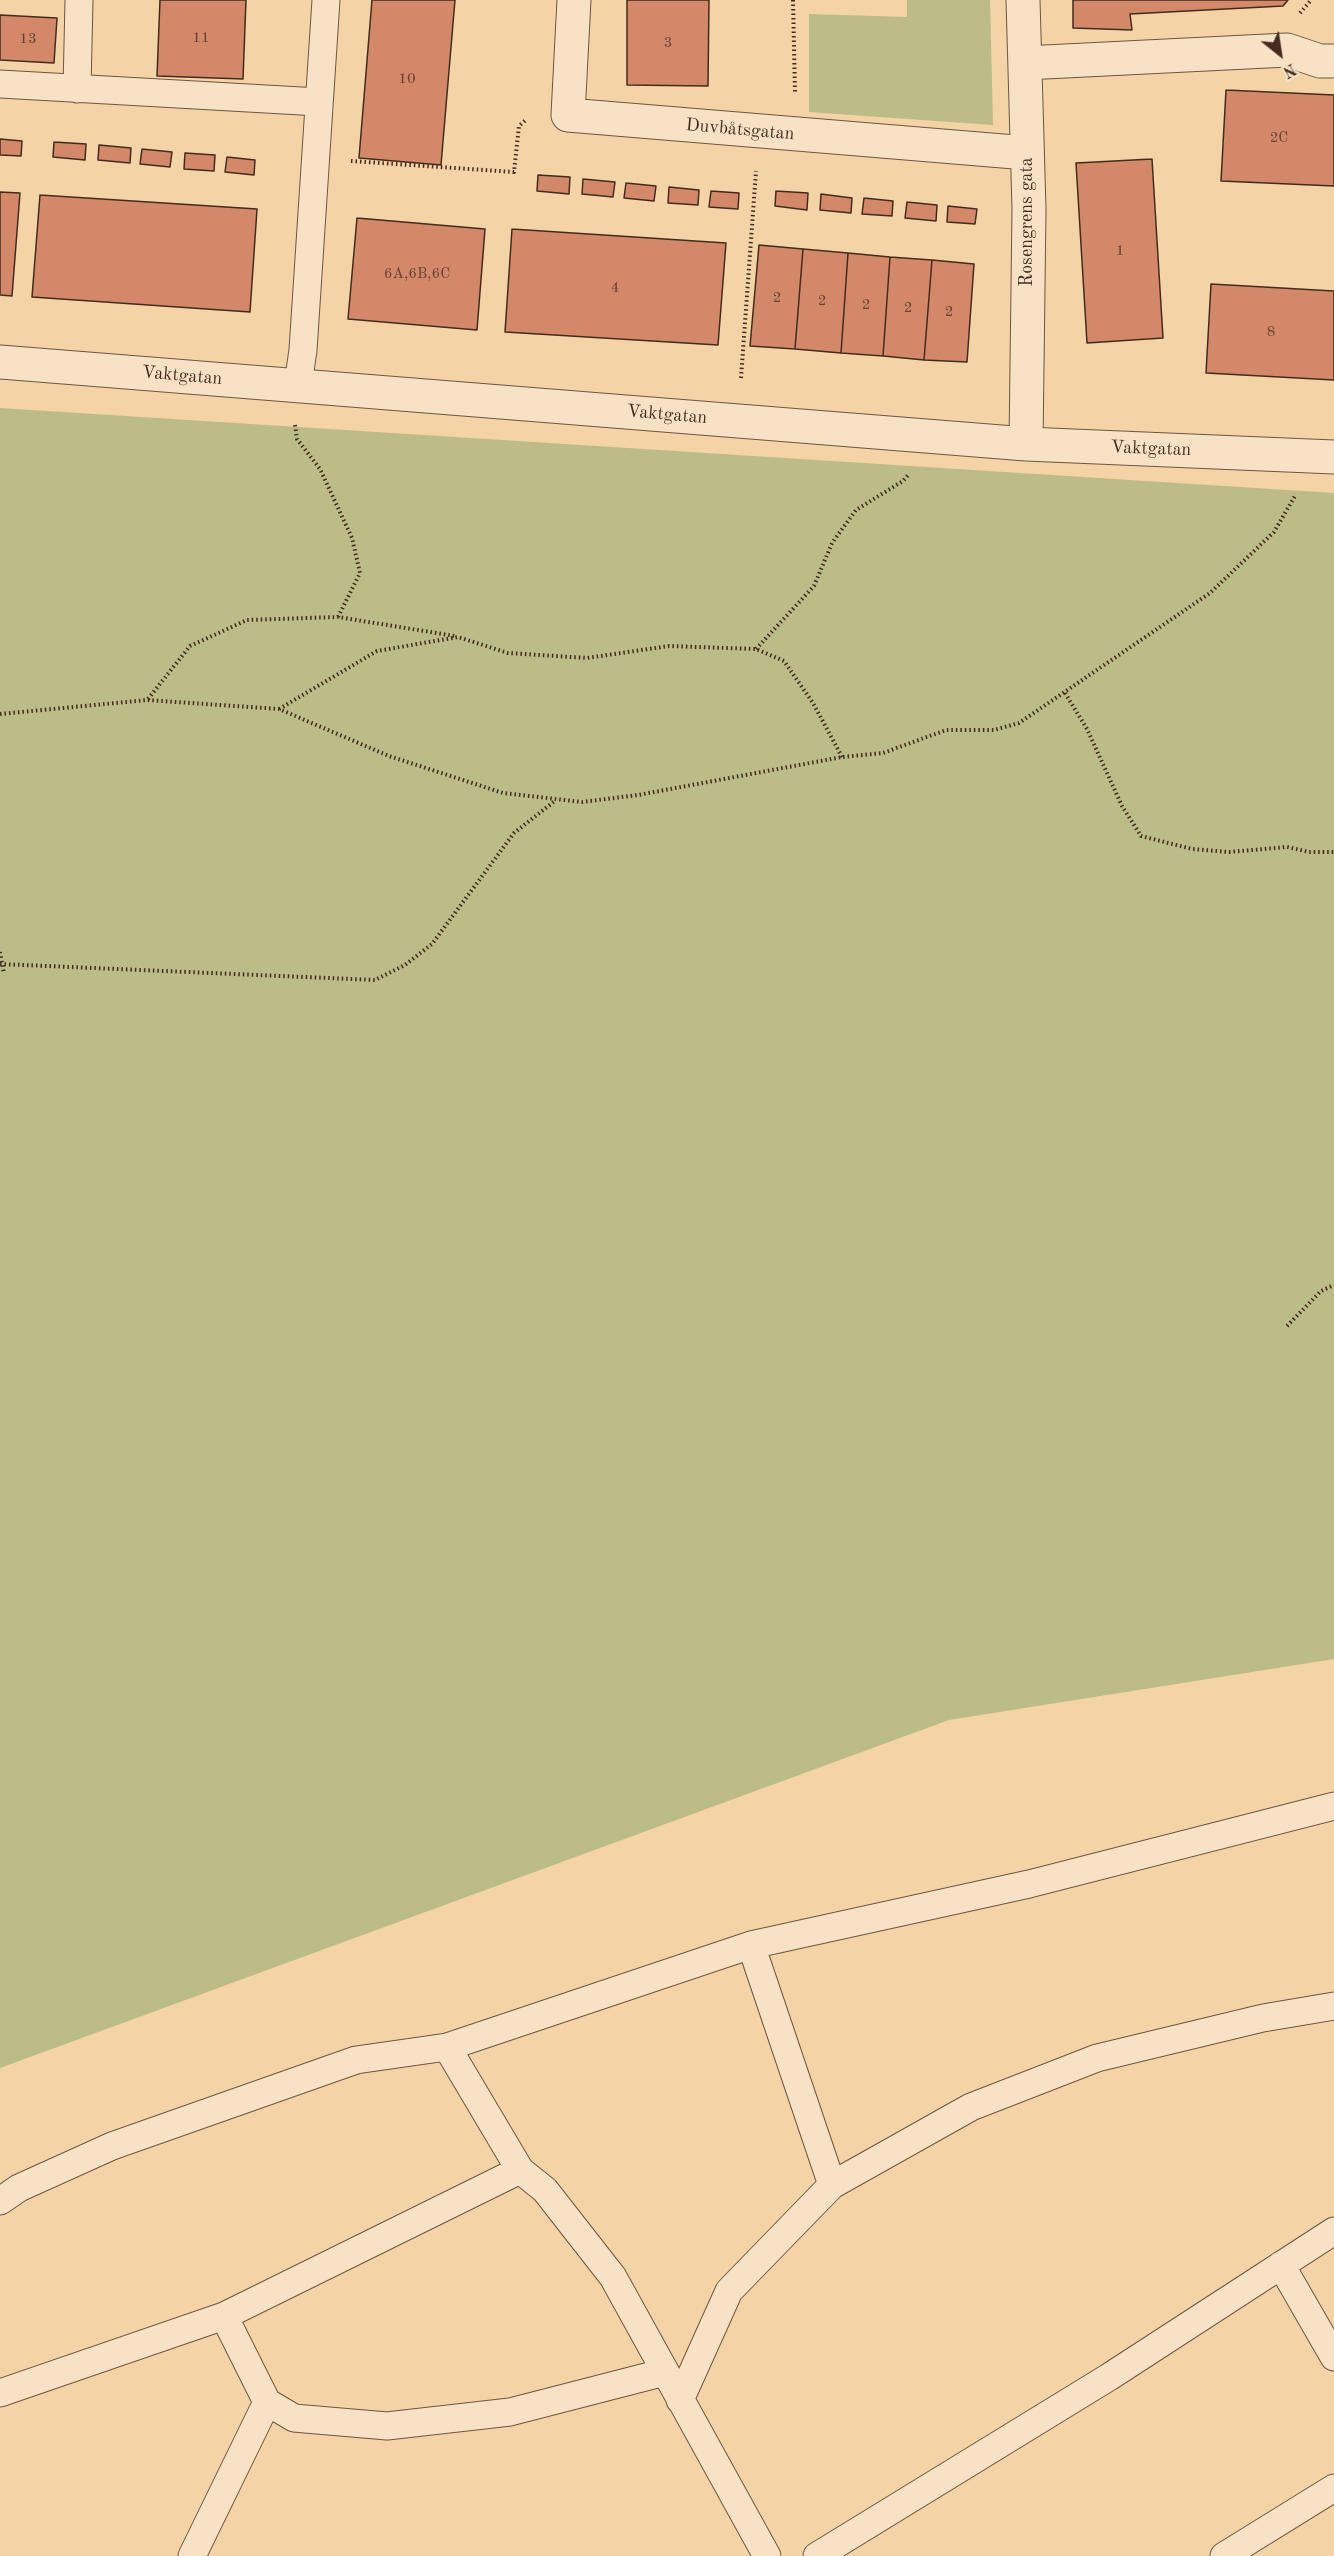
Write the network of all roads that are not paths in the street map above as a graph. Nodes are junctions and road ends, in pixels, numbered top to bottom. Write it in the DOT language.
graph roads {
  1 [pos="79,0"];
  2 [pos="326,0"];
  3 [pos="574,0"];
  4 [pos="1023,0"];
  5 [pos="1334,61"];
  6 [pos="1025,63"];
  7 [pos="0,84"];
  8 [pos="77,89"];
  9 [pos="319,102"];
  10 [pos="1027,153"];
  11 [pos="0,362"];
  12 [pos="298,386"];
  13 [pos="1026,444"];
  14 [pos="1327,457"];
  15 [pos="1334,1806"];
  16 [pos="751,1945"];
  17 [pos="1334,2006"];
  18 [pos="447,2047"];
  19 [pos="520,2170"];
  20 [pos="832,2186"];
  21 [pos="0,2201"];
  22 [pos="1334,2231"];
  23 [pos="1281,2265"];
  24 [pos="224,2316"];
  25 [pos="1334,2357"];
  26 [pos="665,2372"];
  27 [pos="0,2393"];
  28 [pos="680,2400"];
  29 [pos="267,2402"];
  30 [pos="1334,2488"];
  31 [pos="192,2556"];
  32 [pos="767,2556"];
  33 [pos="817,2556"];
  34 [pos="1224,2556"];
  1 -- 8 [label="lane"];
  2 -- 9 [label="lane"];
  3 -- 10 [label="street, Duvbåtsgatan"];
  4 -- 6 [label="street, Rosengrens gata"];
  5 -- 6 [label="street"];
  6 -- 10 [label="street, Rosengrens gata"];
  7 -- 8 [label="lane"];
  8 -- 9 [label="lane"];
  9 -- 12 [label="lane"];
  10 -- 13 [label="street, Rosengrens gata"];
  11 -- 12 [label="street, Vaktgatan"];
  12 -- 13 [label="street, Vaktgatan"];
  13 -- 14 [label="street, Vaktgatan"];
  15 -- 16 [label="lane"];
  16 -- 18 [label="lane"];
  16 -- 20 [label="lane"];
  17 -- 20 [label="lane"];
  18 -- 19 [label="lane"];
  18 -- 21 [label="lane"];
  19 -- 24 [label="lane"];
  19 -- 26 [label="lane"];
  20 -- 28 [label="lane"];
  22 -- 23 [label="lane"];
  23 -- 25 [label="lane"];
  23 -- 33 [label="lane"];
  24 -- 27 [label="lane"];
  24 -- 29 [label="lane"];
  26 -- 28 [label="lane"];
  26 -- 29 [label="lane"];
  28 -- 32 [label="lane"];
  29 -- 31 [label="lane"];
  30 -- 34 [label="lane"];
}
